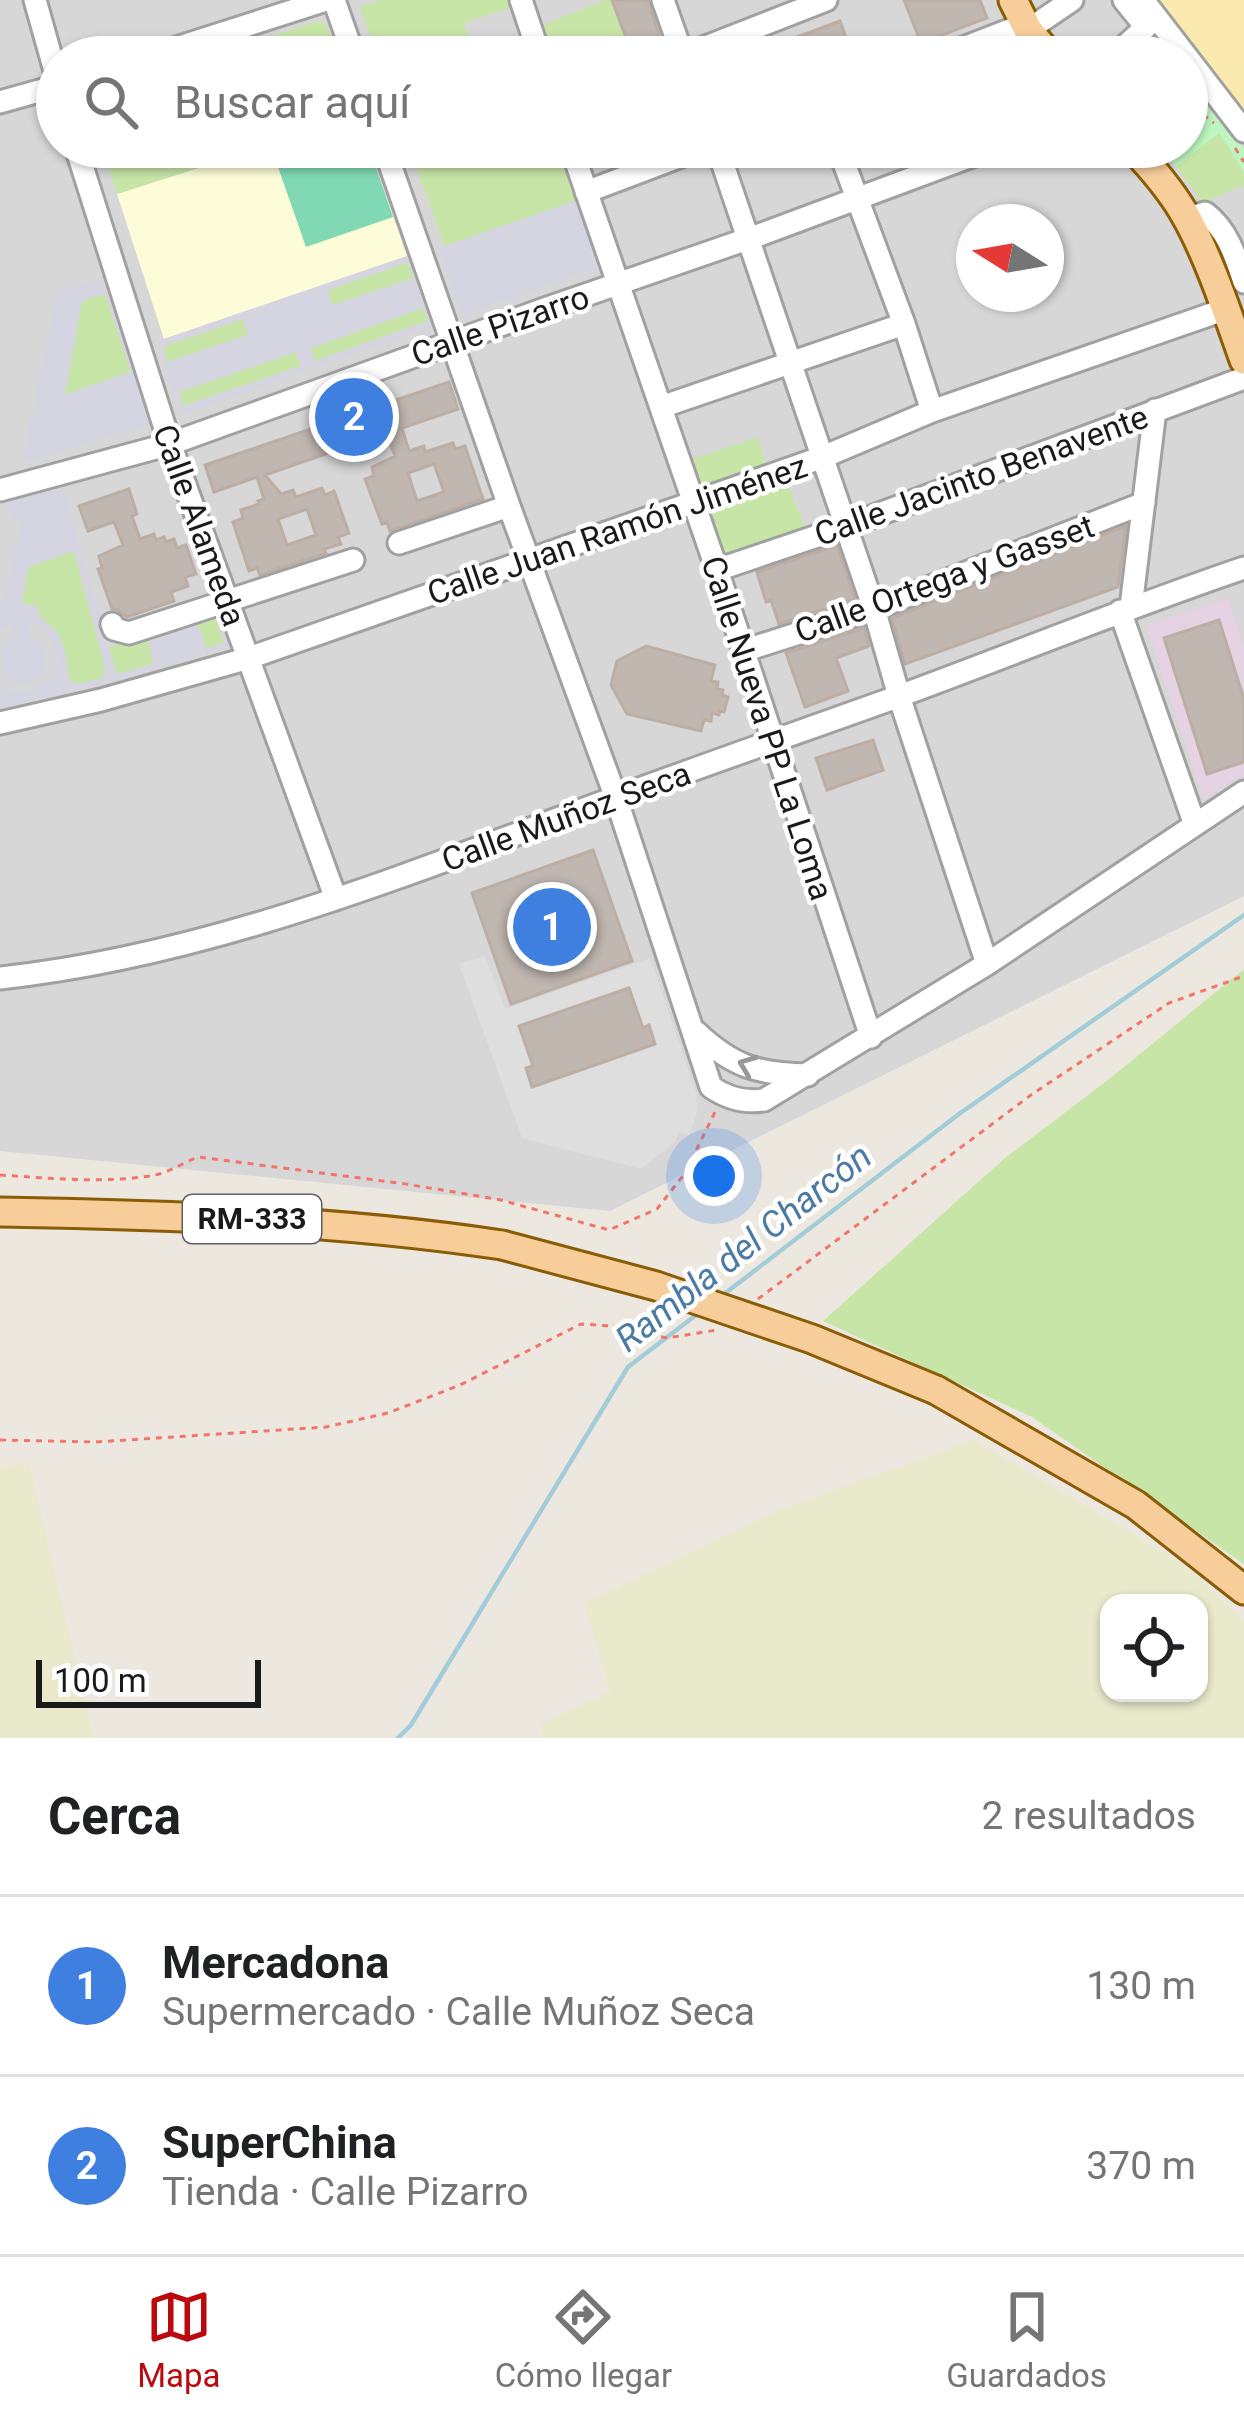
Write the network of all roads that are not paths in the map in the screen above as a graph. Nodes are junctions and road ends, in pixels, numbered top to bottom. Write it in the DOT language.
graph roads {
  1 [pos="35,0"];
  2 [pos="330,0"];
  3 [pos="520,0"];
  4 [pos="663,0"];
  5 [pos="826,0"];
  6 [pos="1072,0"];
  7 [pos="1124,0"];
  8 [pos="1144,0"];
  9 [pos="1022,18"];
  10 [pos="45,36"];
  11 [pos="215,36"];
  12 [pos="345,36"];
  13 [pos="533,36"];
  14 [pos="675,36"];
  15 [pos="735,36"];
  16 [pos="984,36"];
  17 [pos="1136,36"];
  18 [pos="1168,36"];
  19 [pos="36,89"];
  20 [pos="1208,97"];
  21 [pos="0,102"];
  22 [pos="1232,134"];
  23 [pos="83,168"];
  24 [pos="391,168"];
  25 [pos="578,168"];
  26 [pos="649,168"];
  27 [pos="723,168"];
  28 [pos="846,168"];
  29 [pos="932,168"];
  30 [pos="1151,168"];
  31 [pos="586,192"];
  32 [pos="859,199"];
  33 [pos="1187,218"];
  34 [pos="747,239"];
  35 [pos="1244,282"];
  36 [pos="619,284"];
  37 [pos="1226,309"];
  38 [pos="904,324"];
  39 [pos="452,343"];
  40 [pos="1244,360"];
  41 [pos="790,363"];
  42 [pos="1244,378"];
  43 [pos="661,407"];
  44 [pos="1155,410"];
  45 [pos="932,411"];
  46 [pos="170,444"];
  47 [pos="823,457"];
  48 [pos="0,490"];
  49 [pos="693,501"];
  50 [pos="1144,503"];
  51 [pos="508,506"];
  52 [pos="847,526"];
  53 [pos="399,543"];
  54 [pos="529,559"];
  55 [pos="353,560"];
  56 [pos="1244,568"];
  57 [pos="717,570"];
  58 [pos="228,602"];
  59 [pos="874,609"];
  60 [pos="1125,609"];
  61 [pos="112,624"];
  62 [pos="743,651"];
  63 [pos="249,658"];
  64 [pos="899,696"];
  65 [pos="0,723"];
  66 [pos="772,741"];
  67 [pos="1244,792"];
  68 [pos="616,797"];
  69 [pos="1195,825"];
  70 [pos="336,898"];
  71 [pos="987,964"];
  72 [pos="0,978"];
  73 [pos="694,1031"];
  74 [pos="871,1037"];
  75 [pos="809,1075"];
  76 [pos="0,1212"];
  77 [pos="1244,1590"];
  1 -- 10 [label="street"];
  2 -- 11 [label="street"];
  2 -- 12 [label="street"];
  3 -- 13 [label="street"];
  4 -- 14 [label="street"];
  5 -- 15 [label="street"];
  6 -- 9 [label="street"];
  7 -- 17 [label="street"];
  8 -- 18 [label="street"];
  9 -- 16 [label="street"];
  19 -- 21 [label="street"];
  20 -- 22 [label="street"];
  23 -- 46 [label="street, Calle Alameda"];
  24 -- 39 [label="street"];
  25 -- 31 [label="street, Calle Nueva PP La Loma"];
  26 -- 31 [label="street"];
  27 -- 34 [label="street"];
  28 -- 32 [label="street"];
  29 -- 32 [label="street, Calle Pizarro"];
  30 -- 33 [label="main road"];
  31 -- 36 [label="street, Calle Nueva PP La Loma"];
  32 -- 34 [label="street, Calle Pizarro"];
  32 -- 38 [label="street"];
  33 -- 35 [label="street"];
  33 -- 37 [label="main road"];
  34 -- 36 [label="street, Calle Pizarro"];
  34 -- 41 [label="street"];
  36 -- 39 [label="street, Calle Pizarro"];
  36 -- 43 [label="street, Calle Nueva PP La Loma"];
  37 -- 40 [label="main road"];
  37 -- 45 [label="street, Calle Juan Ramón Jiménez"];
  38 -- 41 [label="street"];
  38 -- 45 [label="street"];
  39 -- 46 [label="street, Calle Pizarro"];
  39 -- 51 [label="street"];
  41 -- 43 [label="street"];
  41 -- 47 [label="street"];
  42 -- 44 [label="street, Calle Jacinto Benavente"];
  43 -- 49 [label="street, Calle Nueva PP La Loma"];
  44 -- 50 [label="street"];
  44 -- 52 [label="street, Calle Jacinto Benavente"];
  45 -- 47 [label="street, Calle Juan Ramón Jiménez"];
  46 -- 48 [label="street, Calle Pizarro"];
  46 -- 58 [label="street, Calle Alameda"];
  47 -- 49 [label="street, Calle Juan Ramón Jiménez"];
  47 -- 52 [label="street"];
  49 -- 54 [label="street, Calle Juan Ramón Jiménez"];
  49 -- 57 [label="street, Calle Nueva PP La Loma"];
  50 -- 59 [label="street, Calle Ortega y Gasset"];
  50 -- 60 [label="street"];
  51 -- 53 [label="street"];
  51 -- 54 [label="street"];
  52 -- 57 [label="street, Calle Jacinto Benavente"];
  52 -- 59 [label="street"];
  54 -- 63 [label="street, Calle Juan Ramón Jiménez"];
  54 -- 68 [label="street"];
  55 -- 58 [label="street"];
  56 -- 60 [label="street, Calle Muñoz Seca"];
  57 -- 62 [label="street, Calle Nueva PP La Loma"];
  58 -- 61 [label="street"];
  58 -- 63 [label="street, Calle Alameda"];
  59 -- 62 [label="street, Calle Ortega y Gasset"];
  59 -- 64 [label="street"];
  60 -- 64 [label="street, Calle Muñoz Seca"];
  60 -- 69 [label="street"];
  62 -- 66 [label="street, Calle Nueva PP La Loma"];
  63 -- 65 [label="street, Calle Juan Ramón Jiménez"];
  63 -- 70 [label="street, Calle Alameda"];
  64 -- 66 [label="street, Calle Muñoz Seca"];
  64 -- 71 [label="street"];
  66 -- 68 [label="street, Calle Muñoz Seca"];
  66 -- 74 [label="street, Calle Nueva PP La Loma"];
  67 -- 69 [label="street"];
  68 -- 70 [label="street, Calle Muñoz Seca"];
  68 -- 73 [label="street"];
  69 -- 71 [label="street"];
  70 -- 72 [label="street, Calle Muñoz Seca"];
  71 -- 74 [label="street"];
  75 -- 73 [label="street, one-way"];
  73 -- 75 [label="street"];
  74 -- 75 [label="street"];
  76 -- 77 [label="main road, RM-333, bridge"];
}
